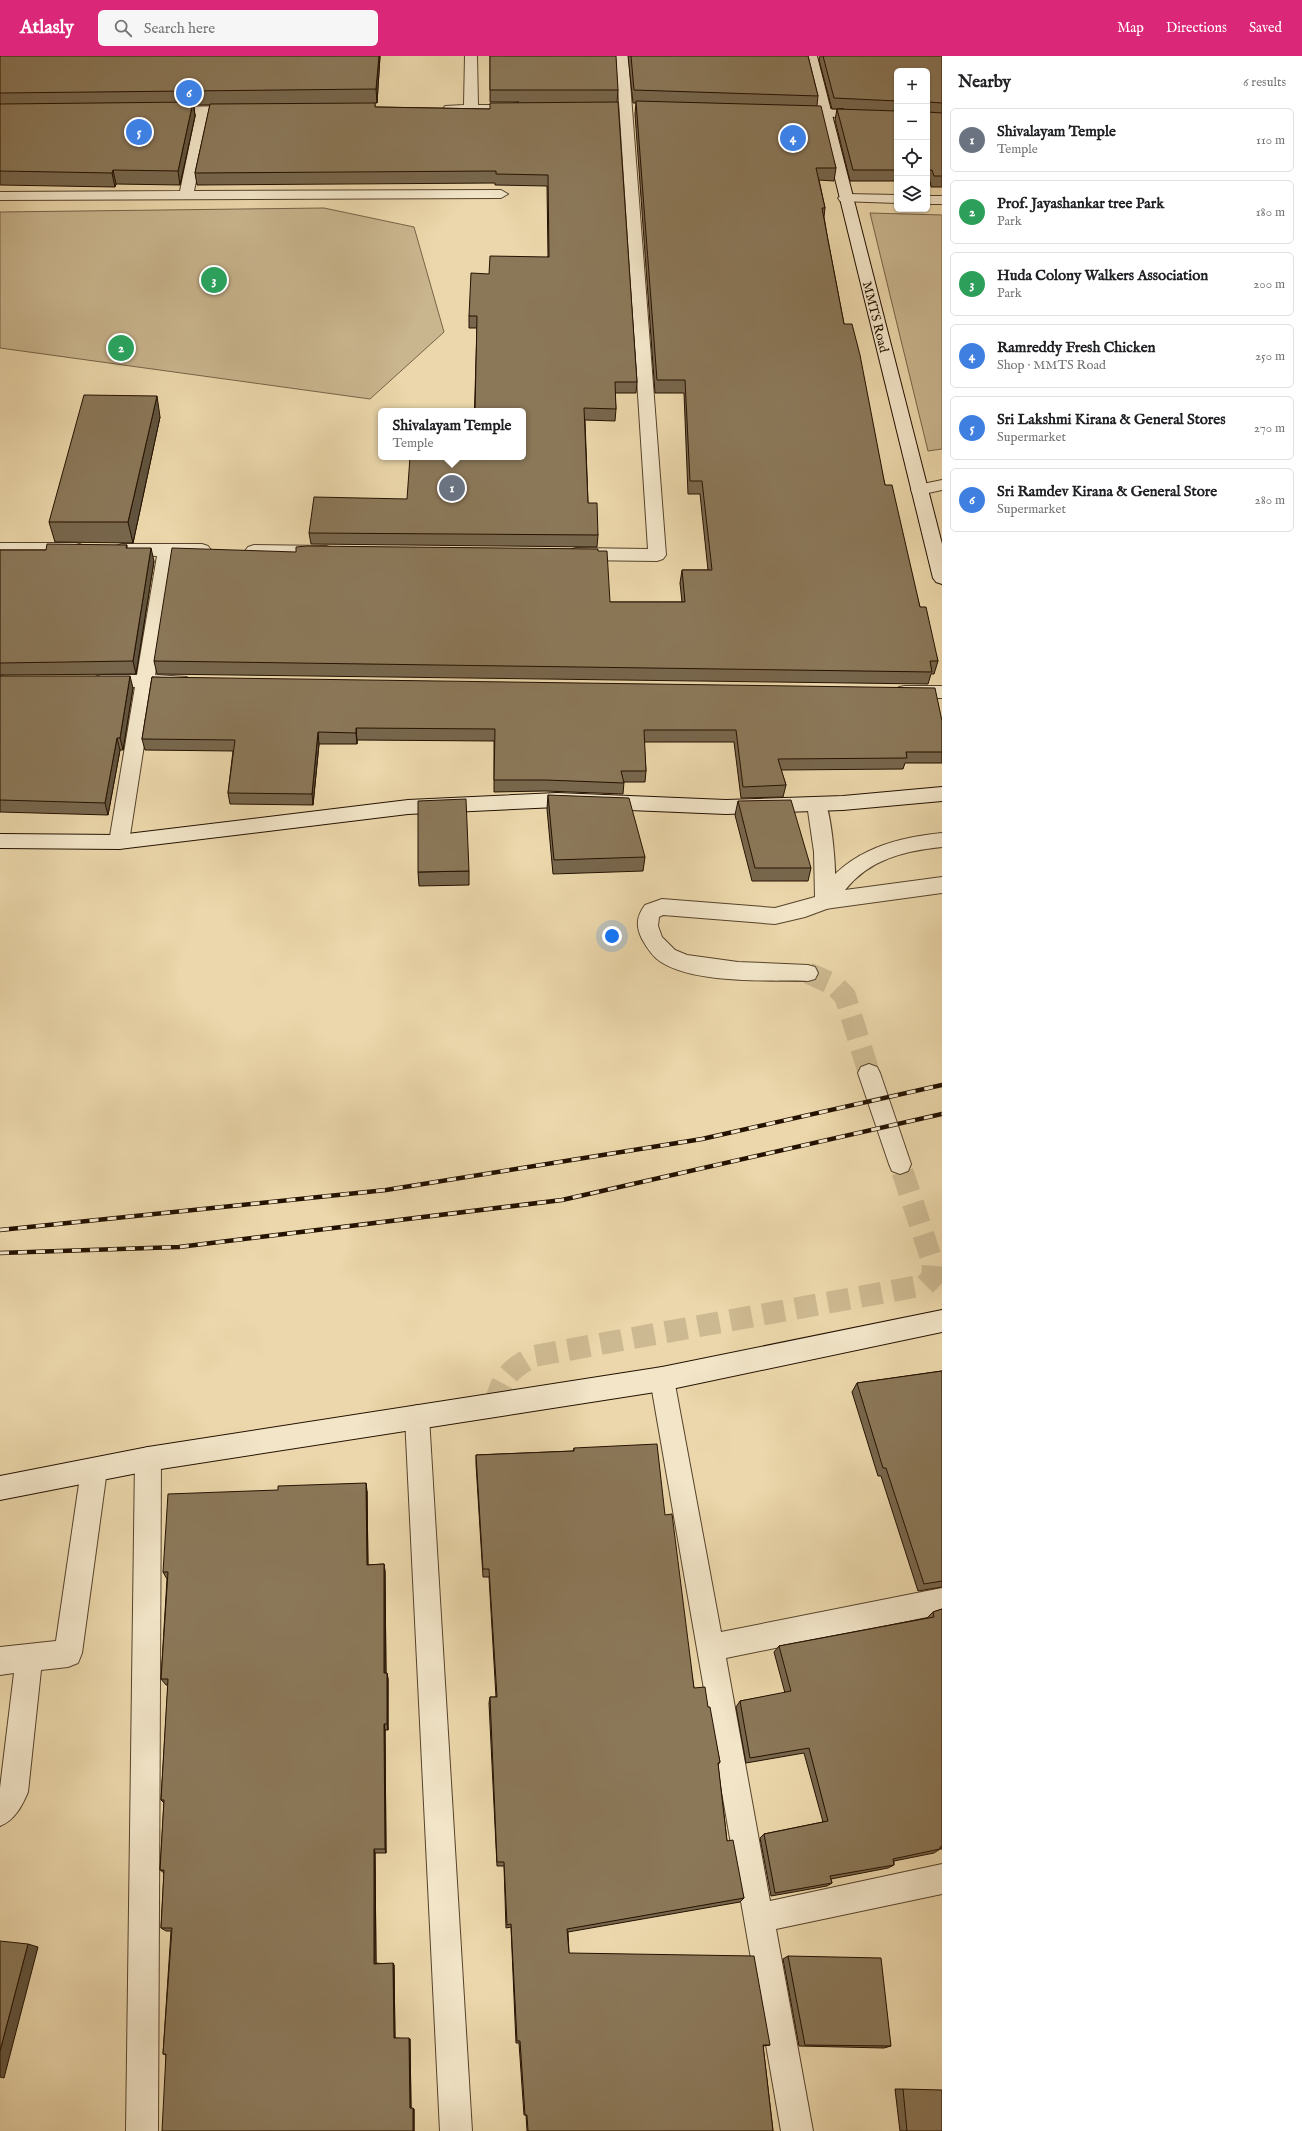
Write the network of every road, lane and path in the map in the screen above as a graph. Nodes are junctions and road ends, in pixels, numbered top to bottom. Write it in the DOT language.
graph roads {
  1 [pos="472,56"];
  2 [pos="622,56"];
  3 [pos="811,56"];
  4 [pos="533,108"];
  5 [pos="440,109"];
  6 [pos="470,109"];
  7 [pos="204,110"];
  8 [pos="251,110"];
  9 [pos="149,111"];
  10 [pos="792,112"];
  11 [pos="826,113"];
  12 [pos="894,116"];
  13 [pos="501,194"];
  14 [pos="186,195"];
  15 [pos="0,196"];
  16 [pos="845,198"];
  17 [pos="894,199"];
  18 [pos="930,200"];
  19 [pos="942,200"];
  20 [pos="942,485"];
  21 [pos="919,490"];
  22 [pos="0,548"];
  23 [pos="166,550"];
  24 [pos="340,552"];
  25 [pos="562,554"];
  26 [pos="942,578"];
  27 [pos="84,681"];
  28 [pos="144,681"];
  29 [pos="200,682"];
  30 [pos="886,691"];
  31 [pos="942,692"];
  32 [pos="942,794"];
  33 [pos="817,804"];
  34 [pos="942,840"];
  35 [pos="0,841"];
  36 [pos="119,842"];
  37 [pos="942,885"];
  38 [pos="825,901"];
  39 [pos="808,973"];
  40 [pos="870,1073"];
  41 [pos="900,1164"];
  42 [pos="942,1321"];
  43 [pos="662,1379"];
  44 [pos="417,1418"];
  45 [pos="148,1459"];
  46 [pos="94,1470"];
  47 [pos="0,1488"];
  48 [pos="942,1601"];
  49 [pos="709,1648"];
  50 [pos="29,1658"];
  51 [pos="0,1661"];
  52 [pos="0,1812"];
  53 [pos="942,1879"];
  54 [pos="758,1918"];
  55 [pos="142,2131"];
  56 [pos="456,2131"];
  57 [pos="797,2131"];
  1 -- 6 [label="street"];
  2 -- 25 [label="street"];
  3 -- 11 [label="street, MMTS Road"];
  4 -- 6 [label="street"];
  5 -- 6 [label="street"];
  7 -- 8 [label="street"];
  7 -- 9 [label="street"];
  7 -- 14 [label="street"];
  10 -- 11 [label="street"];
  11 -- 12 [label="street"];
  11 -- 16 [label="street, MMTS Road"];
  13 -- 14 [label="street"];
  14 -- 15 [label="street"];
  16 -- 17 [label="street"];
  16 -- 21 [label="street, MMTS Road"];
  18 -- 19 [label="street"];
  20 -- 21 [label="street"];
  21 -- 26 [label="street, MMTS Road"];
  22 -- 23 [label="street"];
  23 -- 24 [label="street"];
  23 -- 28 [label="street"];
  27 -- 28 [label="street"];
  28 -- 29 [label="street"];
  28 -- 36 [label="street"];
  30 -- 31 [label="street"];
  32 -- 33 [label="street"];
  33 -- 36 [label="street"];
  33 -- 38 [label="street"];
  34 -- 38 [label="street"];
  35 -- 36 [label="street"];
  37 -- 38 [label="street"];
  38 -- 39 [label="street"];
  40 -- 41 [label="street"];
  42 -- 43 [label="street"];
  43 -- 44 [label="street"];
  43 -- 49 [label="street"];
  44 -- 45 [label="street"];
  44 -- 56 [label="street"];
  45 -- 46 [label="street"];
  45 -- 55 [label="street"];
  46 -- 47 [label="street"];
  46 -- 50 [label="street"];
  48 -- 49 [label="street"];
  49 -- 54 [label="street"];
  50 -- 51 [label="street"];
  50 -- 52 [label="street"];
  53 -- 54 [label="street"];
  54 -- 57 [label="street"];
}
